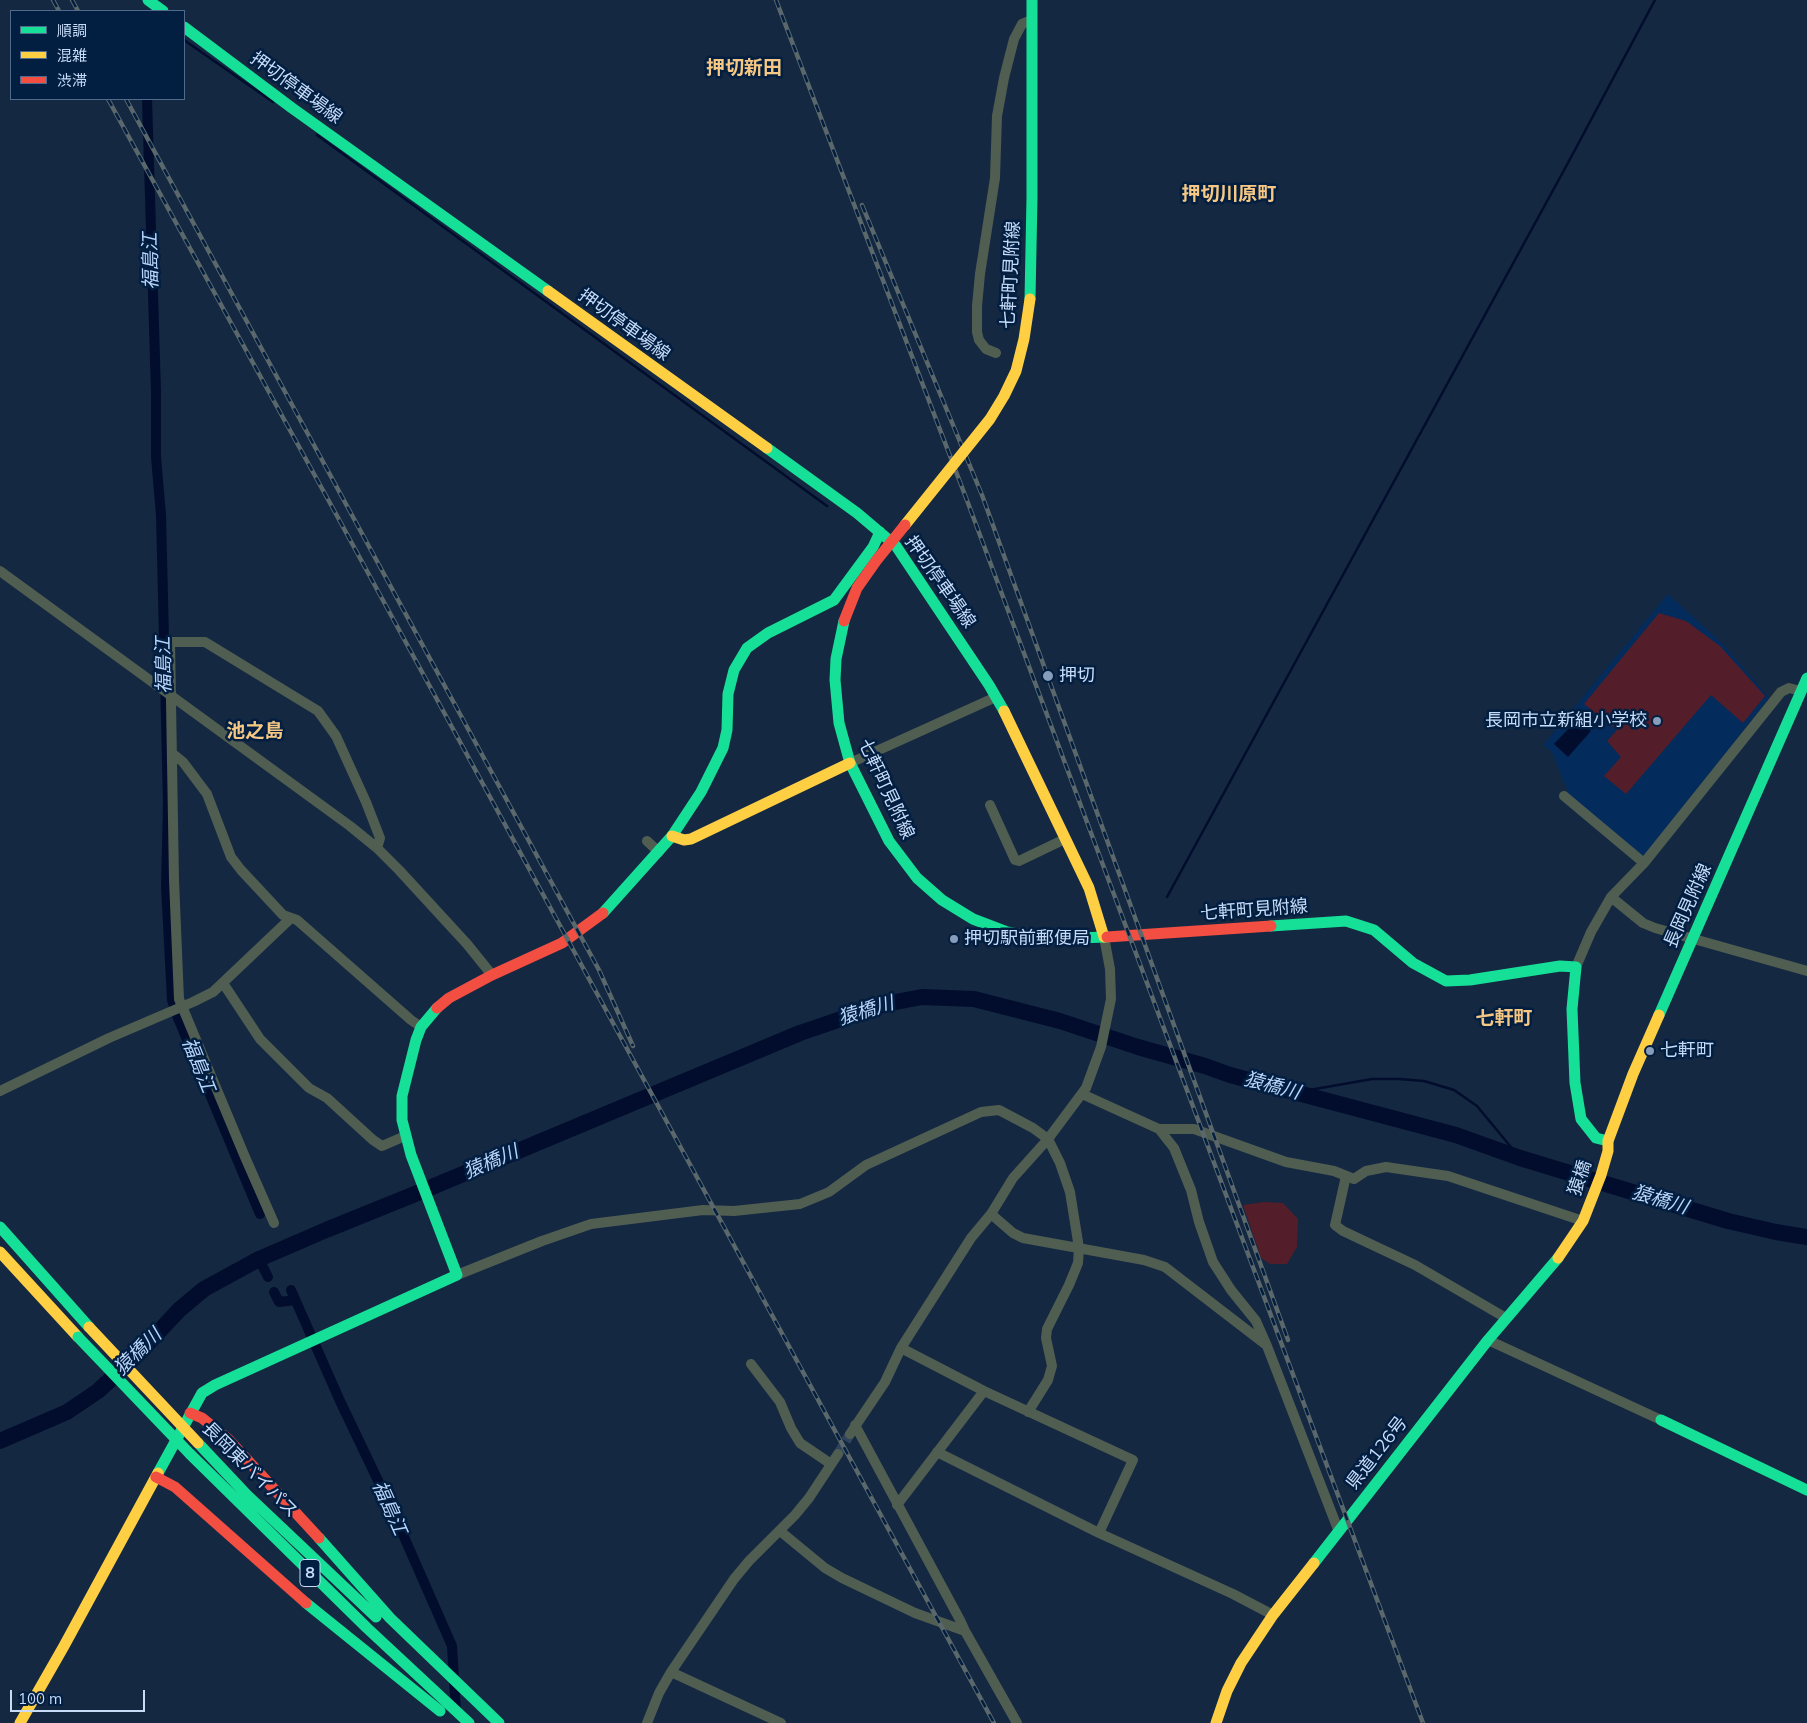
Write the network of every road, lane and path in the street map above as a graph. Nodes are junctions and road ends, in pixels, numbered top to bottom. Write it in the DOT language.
graph roads {
  1 [pos="148,0"];
  2 [pos="1032,0"];
  3 [pos="162,10"];
  4 [pos="1032,20"];
  5 [pos="185,28"];
  6 [pos="996,353"];
  7 [pos="880,532"];
  8 [pos="0,571"];
  9 [pos="1807,678"];
  10 [pos="1801,692"];
  11 [pos="171,695"];
  12 [pos="996,697"];
  13 [pos="172,753"];
  14 [pos="850,763"];
  15 [pos="1564,796"];
  16 [pos="990,805"];
  17 [pos="672,836"];
  18 [pos="1065,839"];
  19 [pos="647,841"];
  20 [pos="377,848"];
  21 [pos="659,852"];
  22 [pos="1644,863"];
  23 [pos="1612,897"];
  24 [pos="290,918"];
  25 [pos="1104,937"];
  26 [pos="1693,938"];
  27 [pos="1576,967"];
  28 [pos="1807,971"];
  29 [pos="492,974"];
  30 [pos="223,983"];
  31 [pos="181,1006"];
  32 [pos="421,1027"];
  33 [pos="0,1091"];
  34 [pos="1082,1094"];
  35 [pos="1159,1129"];
  36 [pos="405,1136"];
  37 [pos="1048,1139"];
  38 [pos="1608,1146"];
  39 [pos="1346,1176"];
  40 [pos="990,1214"];
  41 [pos="1584,1219"];
  42 [pos="274,1223"];
  43 [pos="0,1226"];
  44 [pos="1080,1248"];
  45 [pos="0,1252"];
  46 [pos="457,1275"];
  47 [pos="1506,1318"];
  48 [pos="1488,1340"];
  49 [pos="1267,1346"];
  50 [pos="901,1348"];
  51 [pos="751,1364"];
  52 [pos="984,1391"];
  53 [pos="1028,1412"];
  54 [pos="190,1414"];
  55 [pos="1661,1420"];
  56 [pos="937,1452"];
  57 [pos="838,1454"];
  58 [pos="831,1464"];
  59 [pos="156,1476"];
  60 [pos="1807,1490"];
  61 [pos="897,1505"];
  62 [pos="780,1531"];
  63 [pos="1339,1532"];
  64 [pos="1099,1533"];
  65 [pos="1273,1615"];
  66 [pos="965,1631"];
  67 [pos="432,1665"];
  68 [pos="671,1672"];
  69 [pos="487,1718"];
  70 [pos="20,1723"];
  71 [pos="454,1723"];
  72 [pos="469,1723"];
  73 [pos="499,1723"];
  74 [pos="647,1723"];
  75 [pos="781,1723"];
  76 [pos="1017,1723"];
  77 [pos="1216,1723"];
  1 -- 3 [label="main road"];
  2 -- 4 [label="main road, 七軒町見附線"];
  4 -- 6 [label="street"];
  4 -- 14 [label="main road, 七軒町見附線, bridge"];
  5 -- 7 [label="main road, 押切停車場線"];
  7 -- 12 [label="main road, 押切停車場線"];
  7 -- 17 [label="main road"];
  8 -- 11 [label="street"];
  9 -- 10 [label="main road, 長岡見附線"];
  10 -- 22 [label="street"];
  10 -- 26 [label="main road, 長岡見附線"];
  11 -- 13 [label="street"];
  11 -- 20 [label="street"];
  11 -- 20 [label="street"];
  12 -- 14 [label="street"];
  12 -- 18 [label="main road, 押切停車場線"];
  13 -- 24 [label="street"];
  13 -- 31 [label="street"];
  14 -- 17 [label="main road"];
  14 -- 25 [label="main road, 七軒町見附線"];
  15 -- 22 [label="street"];
  16 -- 18 [label="street"];
  17 -- 21 [label="main road"];
  18 -- 25 [label="main road, 押切停車場線"];
  19 -- 21 [label="street"];
  20 -- 29 [label="street"];
  21 -- 29 [label="main road"];
  22 -- 23 [label="street"];
  23 -- 26 [label="street"];
  23 -- 27 [label="street"];
  24 -- 30 [label="street"];
  24 -- 32 [label="street"];
  25 -- 27 [label="main road, 七軒町見附線"];
  25 -- 34 [label="street"];
  26 -- 28 [label="street"];
  26 -- 38 [label="main road, 長岡見附線"];
  27 -- 38 [label="main road"];
  29 -- 32 [label="main road"];
  30 -- 31 [label="street"];
  30 -- 36 [label="street"];
  31 -- 33 [label="street"];
  31 -- 42 [label="street"];
  32 -- 36 [label="main road"];
  34 -- 35 [label="street"];
  34 -- 37 [label="street"];
  35 -- 39 [label="street"];
  35 -- 49 [label="street"];
  36 -- 46 [label="main road"];
  37 -- 40 [label="street"];
  37 -- 44 [label="street"];
  37 -- 46 [label="street"];
  38 -- 41 [label="main road, 猿橋"];
  39 -- 41 [label="street"];
  39 -- 47 [label="street"];
  40 -- 44 [label="street"];
  40 -- 50 [label="street"];
  41 -- 47 [label="main road, 県道126号"];
  43 -- 67 [label="main road, 長岡東バイパス / 8, bridge"];
  44 -- 49 [label="street"];
  44 -- 53 [label="street"];
  45 -- 72 [label="main road, 長岡東バイパス / 8, bridge"];
  46 -- 54 [label="main road"];
  47 -- 48 [label="main road, 県道126号"];
  48 -- 55 [label="street"];
  48 -- 63 [label="main road, 県道126号"];
  49 -- 63 [label="street"];
  50 -- 52 [label="street"];
  50 -- 61 [label="street"];
  51 -- 58 [label="street"];
  52 -- 53 [label="street"];
  52 -- 56 [label="street"];
  53 -- 64 [label="street"];
  54 -- 59 [label="main road"];
  54 -- 67 [label="main road"];
  55 -- 60 [label="main road"];
  56 -- 61 [label="street"];
  56 -- 64 [label="street"];
  57 -- 58 [label="street"];
  58 -- 62 [label="street"];
  59 -- 70 [label="main road"];
  59 -- 71 [label="main road"];
  61 -- 66 [label="street"];
  62 -- 66 [label="street"];
  62 -- 68 [label="street"];
  63 -- 65 [label="main road, 県道126号"];
  64 -- 65 [label="street"];
  65 -- 77 [label="main road, 県道126号"];
  66 -- 76 [label="street"];
  67 -- 69 [label="main road"];
  68 -- 74 [label="street"];
  68 -- 75 [label="street"];
  69 -- 73 [label="main road"];
}
